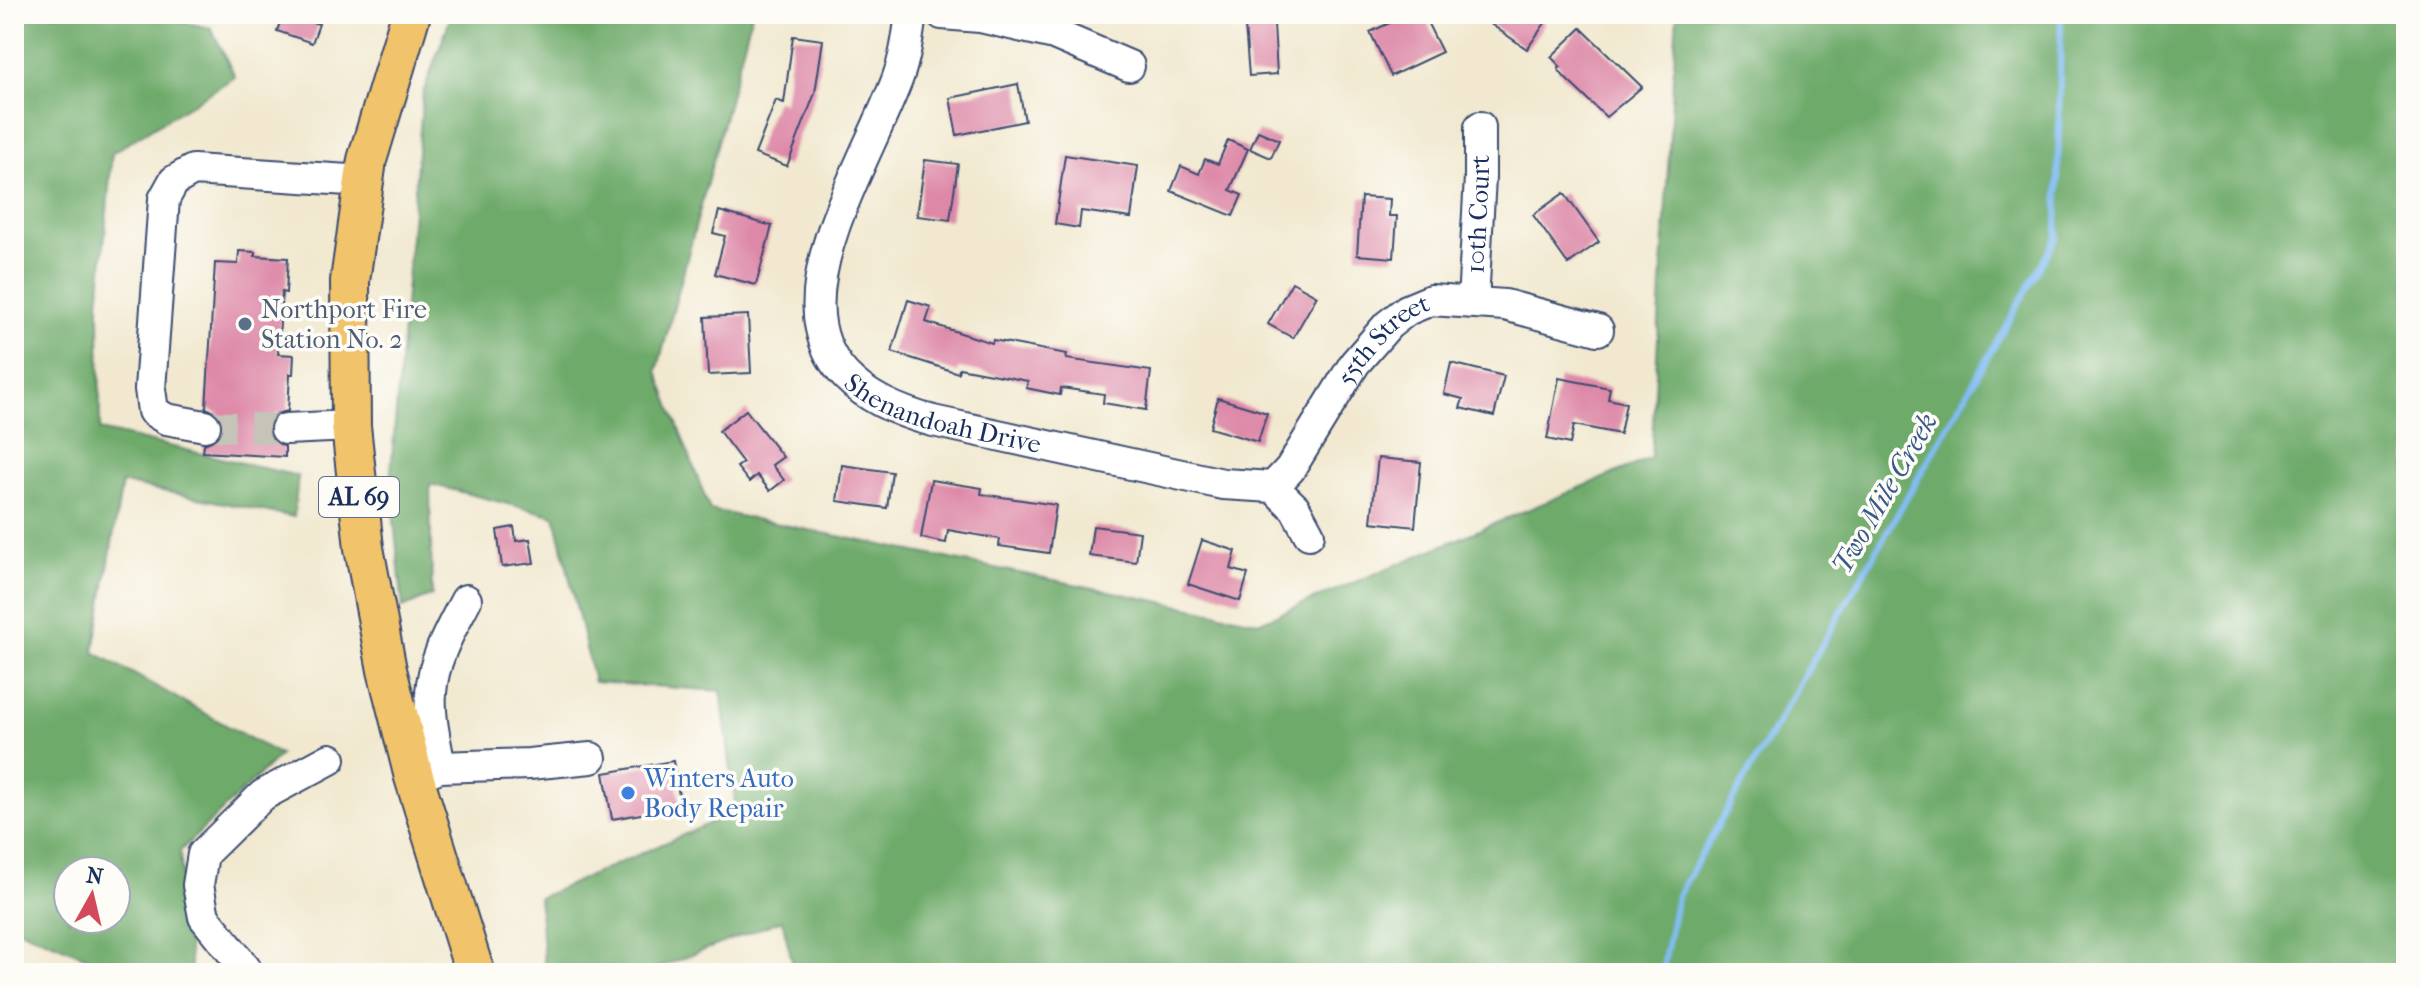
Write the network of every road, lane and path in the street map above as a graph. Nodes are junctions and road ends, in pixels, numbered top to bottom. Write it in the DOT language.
graph roads {
  1 [pos="411,14"];
  2 [pos="911,14"];
  3 [pos="942,14"];
  4 [pos="1129,66"];
  5 [pos="1480,127"];
  6 [pos="364,181"];
  7 [pos="1473,302"];
  8 [pos="1598,330"];
  9 [pos="205,426"];
  10 [pos="351,426"];
  11 [pos="286,429"];
  12 [pos="1273,487"];
  13 [pos="1309,534"];
  14 [pos="466,600"];
  15 [pos="591,758"];
  16 [pos="330,759"];
  17 [pos="427,772"];
  18 [pos="245,973"];
  19 [pos="475,973"];
  1 -- 6 [label="main road, AL 69"];
  2 -- 12 [label="street, Shenandoah Drive"];
  3 -- 4 [label="street"];
  5 -- 7 [label="street, 10th Court"];
  6 -- 9 [label="street"];
  6 -- 10 [label="main road, AL 69"];
  7 -- 8 [label="street, 55th Street"];
  7 -- 12 [label="street, 55th Street"];
  10 -- 11 [label="street"];
  10 -- 17 [label="main road, AL 69"];
  12 -- 13 [label="street"];
  14 -- 17 [label="street"];
  15 -- 17 [label="street"];
  16 -- 18 [label="street"];
  17 -- 19 [label="main road, AL 69"];
}
